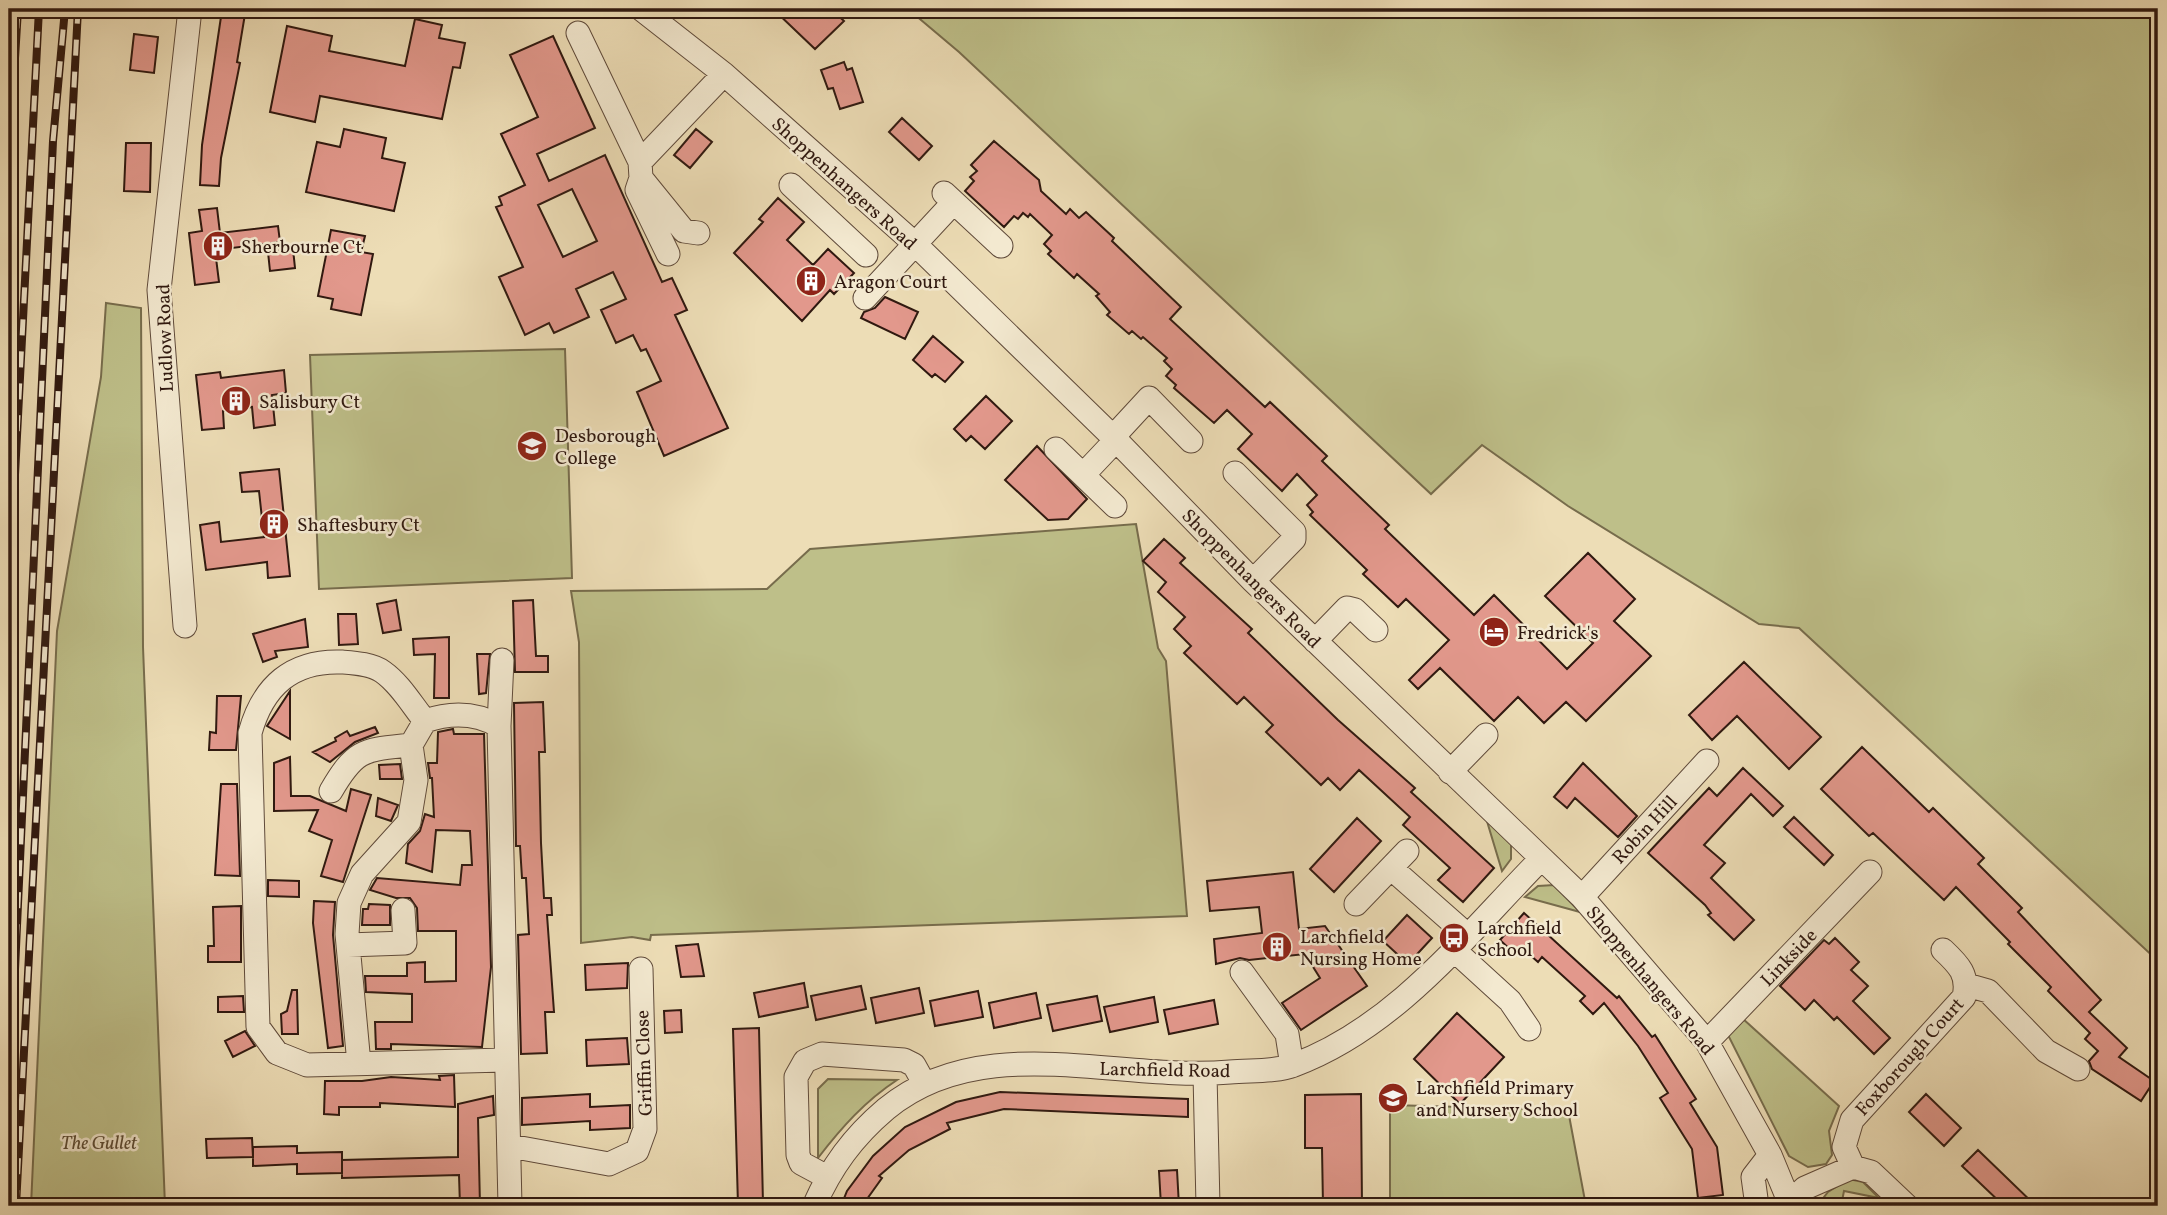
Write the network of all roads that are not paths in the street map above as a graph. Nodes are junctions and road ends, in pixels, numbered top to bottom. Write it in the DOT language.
graph roads {
  1 [pos="190,9"];
  2 [pos="641,9"];
  3 [pos="578,33"];
  4 [pos="724,74"];
  5 [pos="640,170"];
  6 [pos="791,185"];
  7 [pos="865,200"];
  8 [pos="839,230"];
  9 [pos="698,233"];
  10 [pos="914,243"];
  11 [pos="1001,246"];
  12 [pos="668,254"];
  13 [pos="866,255"];
  14 [pos="865,298"];
  15 [pos="1115,438"];
  16 [pos="1191,441"];
  17 [pos="1056,449"];
  18 [pos="1235,473"];
  19 [pos="1083,475"];
  20 [pos="1115,506"];
  21 [pos="1253,581"];
  22 [pos="185,626"];
  23 [pos="1376,630"];
  24 [pos="1315,640"];
  25 [pos="502,660"];
  26 [pos="425,721"];
  27 [pos="499,726"];
  28 [pos="1486,734"];
  29 [pos="411,745"];
  30 [pos="1707,761"];
  31 [pos="1450,772"];
  32 [pos="331,791"];
  33 [pos="1407,851"];
  34 [pos="1540,860"];
  35 [pos="1391,868"];
  36 [pos="1870,872"];
  37 [pos="1582,897"];
  38 [pos="1356,904"];
  39 [pos="403,909"];
  40 [pos="1460,942"];
  41 [pos="348,945"];
  42 [pos="1943,950"];
  43 [pos="641,969"];
  44 [pos="1242,972"];
  45 [pos="1967,985"];
  46 [pos="1530,1029"];
  47 [pos="1707,1042"];
  48 [pos="505,1060"];
  49 [pos="359,1064"];
  50 [pos="1292,1066"];
  51 [pos="2078,1069"];
  52 [pos="1205,1074"];
  53 [pos="924,1083"];
  54 [pos="510,1146"];
  55 [pos="1770,1155"];
  56 [pos="1853,1167"];
  57 [pos="827,1177"];
  58 [pos="1790,1204"];
  59 [pos="510,1206"];
  60 [pos="814,1206"];
  61 [pos="1208,1206"];
  62 [pos="1757,1206"];
  63 [pos="1907,1206"];
  1 -- 22 [label="street, Ludlow Road"];
  2 -- 4 [label="street, Shoppenhangers Road"];
  3 -- 5 [label="street"];
  4 -- 5 [label="street"];
  4 -- 7 [label="street, Shoppenhangers Road"];
  5 -- 9 [label="street"];
  5 -- 12 [label="street"];
  6 -- 8 [label="street"];
  7 -- 8 [label="street"];
  7 -- 10 [label="street, Shoppenhangers Road"];
  8 -- 13 [label="street"];
  10 -- 11 [label="street"];
  10 -- 14 [label="street"];
  10 -- 15 [label="street, Shoppenhangers Road"];
  15 -- 16 [label="street"];
  15 -- 19 [label="street"];
  15 -- 21 [label="street, Shoppenhangers Road"];
  17 -- 19 [label="street"];
  18 -- 21 [label="street"];
  19 -- 20 [label="street"];
  21 -- 24 [label="street, Shoppenhangers Road"];
  23 -- 24 [label="street"];
  24 -- 31 [label="street, Shoppenhangers Road"];
  25 -- 27 [label="street"];
  26 -- 27 [label="street"];
  26 -- 29 [label="street"];
  26 -- 49 [label="street"];
  27 -- 48 [label="street"];
  28 -- 31 [label="street"];
  29 -- 32 [label="street"];
  29 -- 41 [label="street"];
  30 -- 37 [label="street, Robin Hill"];
  31 -- 34 [label="street, Shoppenhangers Road"];
  33 -- 35 [label="street"];
  34 -- 37 [label="street, Shoppenhangers Road"];
  34 -- 40 [label="street, Larchfield Road"];
  35 -- 38 [label="street"];
  35 -- 40 [label="street"];
  36 -- 47 [label="street, Linkside"];
  37 -- 47 [label="street, Shoppenhangers Road"];
  39 -- 41 [label="street"];
  40 -- 46 [label="street"];
  40 -- 50 [label="street, Larchfield Road"];
  41 -- 49 [label="street"];
  42 -- 45 [label="street, Foxborough Court"];
  43 -- 54 [label="street, Griffin Close"];
  44 -- 50 [label="street"];
  45 -- 51 [label="street"];
  45 -- 56 [label="street, Foxborough Court"];
  47 -- 55 [label="street, Shoppenhangers Road"];
  48 -- 49 [label="street"];
  48 -- 54 [label="street"];
  50 -- 52 [label="street, Larchfield Road"];
  52 -- 53 [label="street, Larchfield Road"];
  52 -- 61 [label="street"];
  53 -- 57 [label="street, Larchfield Road"];
  53 -- 57 [label="street"];
  54 -- 59 [label="street"];
  55 -- 58 [label="street, Shoppenhangers Road"];
  55 -- 62 [label="street"];
  56 -- 58 [label="street"];
  56 -- 63 [label="street"];
  57 -- 60 [label="street, Larchfield Road"];
}
